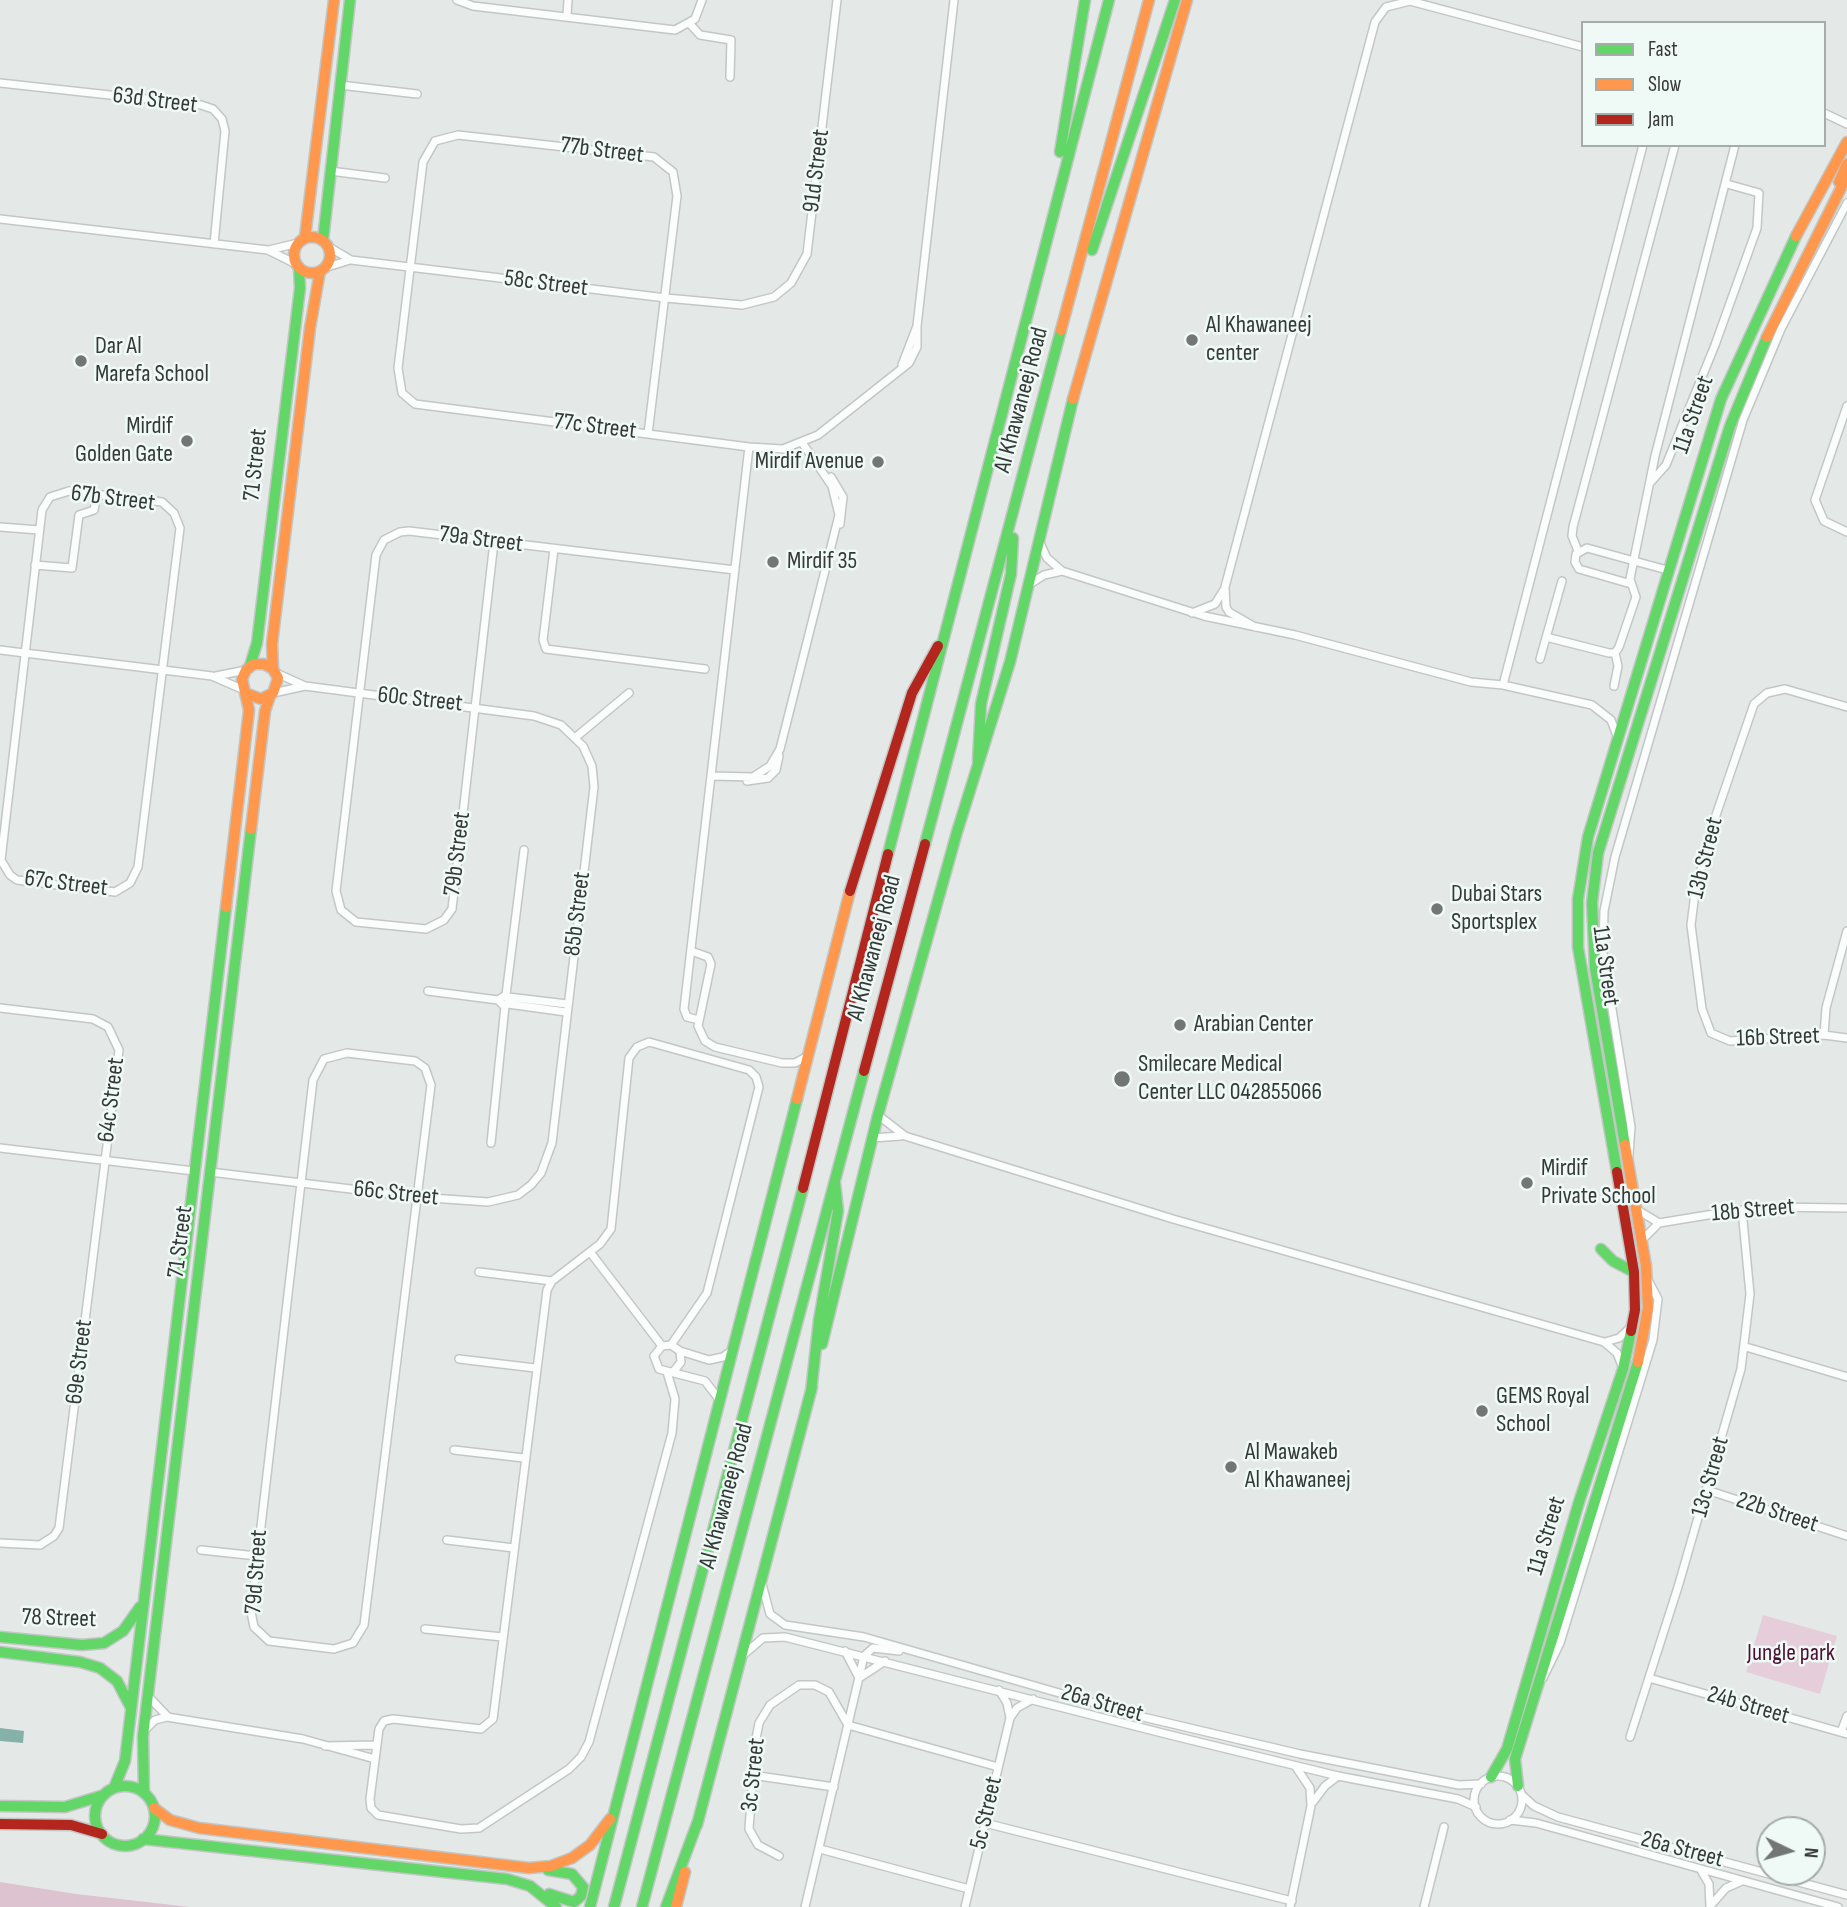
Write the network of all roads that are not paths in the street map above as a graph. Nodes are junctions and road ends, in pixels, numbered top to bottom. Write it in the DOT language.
graph roads {
  1 [pos="334,0"];
  2 [pos="351,0"];
  3 [pos="457,0"];
  4 [pos="568,0"];
  5 [pos="702,0"];
  6 [pos="837,0"];
  7 [pos="954,0"];
  8 [pos="1085,0"];
  9 [pos="1109,0"];
  10 [pos="1149,0"];
  11 [pos="1175,0"];
  12 [pos="1186,0"];
  13 [pos="567,16"];
  14 [pos="690,24"];
  15 [pos="1581,46"];
  16 [pos="730,77"];
  17 [pos="0,83"];
  18 [pos="340,85"];
  19 [pos="417,94"];
  20 [pos="1826,114"];
  21 [pos="1847,124"];
  22 [pos="1847,142"];
  23 [pos="1642,147"];
  24 [pos="1674,147"];
  25 [pos="1735,147"];
  26 [pos="1847,163"];
  27 [pos="330,171"];
  28 [pos="1847,176"];
  29 [pos="385,177"];
  30 [pos="1727,184"];
  31 [pos="1838,192"];
  32 [pos="1847,203"];
  33 [pos="0,219"];
  34 [pos="1047,230"];
  35 [pos="302,240"];
  36 [pos="214,244"];
  37 [pos="326,244"];
  38 [pos="268,250"];
  39 [pos="351,260"];
  40 [pos="298,266"];
  41 [pos="410,267"];
  42 [pos="322,270"];
  43 [pos="666,298"];
  44 [pos="1069,303"];
  45 [pos="742,305"];
  46 [pos="1847,406"];
  47 [pos="648,434"];
  48 [pos="803,443"];
  49 [pos="749,447"];
  50 [pos="1649,483"];
  51 [pos="1690,493"];
  52 [pos="97,494"];
  53 [pos="1011,522"];
  54 [pos="0,527"];
  55 [pos="1710,527"];
  56 [pos="39,530"];
  57 [pos="1847,532"];
  58 [pos="1696,536"];
  59 [pos="1038,539"];
  60 [pos="494,542"];
  61 [pos="554,549"];
  62 [pos="1578,551"];
  63 [pos="1633,561"];
  64 [pos="35,565"];
  65 [pos="735,570"];
  66 [pos="1667,570"];
  67 [pos="1062,571"];
  68 [pos="1562,580"];
  69 [pos="1029,584"];
  70 [pos="1631,584"];
  71 [pos="1225,587"];
  72 [pos="1192,613"];
  73 [pos="1255,627"];
  74 [pos="1546,637"];
  75 [pos="942,641"];
  76 [pos="0,650"];
  77 [pos="24,653"];
  78 [pos="1615,653"];
  79 [pos="1540,659"];
  80 [pos="248,668"];
  81 [pos="705,669"];
  82 [pos="163,670"];
  83 [pos="275,671"];
  84 [pos="1655,671"];
  85 [pos="212,676"];
  86 [pos="1503,685"];
  87 [pos="305,686"];
  88 [pos="1614,686"];
  89 [pos="1630,691"];
  90 [pos="246,692"];
  91 [pos="358,693"];
  92 [pos="629,693"];
  93 [pos="271,695"];
  94 [pos="475,706"];
  95 [pos="1847,707"];
  96 [pos="576,737"];
  97 [pos="1617,737"];
  98 [pos="978,761"];
  99 [pos="1626,761"];
  100 [pos="712,776"];
  101 [pos="524,850"];
  102 [pos="1847,931"];
  103 [pos="691,951"];
  104 [pos="428,991"];
  105 [pos="505,1000"];
  106 [pos="0,1008"];
  107 [pos="567,1008"];
  108 [pos="699,1020"];
  109 [pos="1711,1033"];
  110 [pos="1824,1035"];
  111 [pos="1847,1038"];
  112 [pos="806,1057"];
  113 [pos="878,1115"];
  114 [pos="905,1136"];
  115 [pos="872,1138"];
  116 [pos="491,1143"];
  117 [pos="552,1143"];
  118 [pos="0,1148"];
  119 [pos="1628,1159"];
  120 [pos="105,1160"];
  121 [pos="194,1171"];
  122 [pos="210,1172"];
  123 [pos="834,1181"];
  124 [pos="301,1184"];
  125 [pos="417,1197"];
  126 [pos="1847,1208"];
  127 [pos="1636,1209"];
  128 [pos="1742,1210"];
  129 [pos="1659,1223"];
  130 [pos="1642,1241"];
  131 [pos="202,1243"];
  132 [pos="1601,1250"];
  133 [pos="590,1252"];
  134 [pos="479,1272"];
  135 [pos="1634,1272"];
  136 [pos="552,1281"];
  137 [pos="1634,1323"];
  138 [pos="1604,1342"];
  139 [pos="671,1345"];
  140 [pos="662,1346"];
  141 [pos="1746,1347"];
  142 [pos="731,1351"];
  143 [pos="681,1355"];
  144 [pos="459,1359"];
  145 [pos="535,1368"];
  146 [pos="1623,1369"];
  147 [pos="671,1371"];
  148 [pos="1847,1377"];
  149 [pos="811,1392"];
  150 [pos="718,1398"];
  151 [pos="454,1450"];
  152 [pos="524,1458"];
  153 [pos="1707,1490"];
  154 [pos="1847,1536"];
  155 [pos="446,1540"];
  156 [pos="0,1543"];
  157 [pos="514,1548"];
  158 [pos="201,1550"];
  159 [pos="257,1556"];
  160 [pos="761,1573"];
  161 [pos="142,1605"];
  162 [pos="425,1629"];
  163 [pos="0,1637"];
  164 [pos="502,1637"];
  165 [pos="845,1651"];
  166 [pos="0,1652"];
  167 [pos="917,1652"];
  168 [pos="864,1656"];
  169 [pos="738,1660"];
  170 [pos="886,1661"];
  171 [pos="859,1678"];
  172 [pos="1649,1678"];
  173 [pos="999,1690"];
  174 [pos="148,1696"];
  175 [pos="1033,1699"];
  176 [pos="130,1707"];
  177 [pos="1847,1716"];
  178 [pos="167,1717"];
  179 [pos="1010,1718"];
  180 [pos="848,1725"];
  181 [pos="1844,1733"];
  182 [pos="143,1736"];
  183 [pos="1630,1737"];
  184 [pos="377,1745"];
  185 [pos="325,1746"];
  186 [pos="375,1759"];
  187 [pos="1295,1766"];
  188 [pos="998,1767"];
  189 [pos="752,1775"];
  190 [pos="1338,1776"];
  191 [pos="1491,1777"];
  192 [pos="1481,1784"];
  193 [pos="834,1787"];
  194 [pos="109,1791"];
  195 [pos="1520,1791"];
  196 [pos="144,1793"];
  197 [pos="0,1806"];
  198 [pos="1311,1806"];
  199 [pos="1476,1807"];
  200 [pos="154,1808"];
  201 [pos="614,1811"];
  202 [pos="1510,1820"];
  203 [pos="698,1821"];
  204 [pos="985,1823"];
  205 [pos="0,1824"];
  206 [pos="1444,1827"];
  207 [pos="102,1834"];
  208 [pos="143,1839"];
  209 [pos="820,1849"];
  210 [pos="779,1856"];
  211 [pos="528,1868"];
  212 [pos="1698,1869"];
  213 [pos="1743,1881"];
  214 [pos="530,1886"];
  215 [pos="969,1889"];
  216 [pos="1847,1895"];
  217 [pos="1291,1904"];
  218 [pos="1710,1906"];
  219 [pos="556,1907"];
  220 [pos="590,1907"];
  221 [pos="614,1907"];
  222 [pos="642,1907"];
  223 [pos="666,1907"];
  224 [pos="676,1907"];
  225 [pos="805,1907"];
  226 [pos="965,1907"];
  227 [pos="1424,1907"];
  228 [pos="1838,1907"];
  1 -- 35 [label="main road"];
  2 -- 18 [label="main road"];
  3 -- 13 [label="street"];
  4 -- 13 [label="street"];
  5 -- 14 [label="street"];
  6 -- 45 [label="street, 91d Street"];
  7 -- 48 [label="street, 77c Street"];
  8 -- 34 [label="main road"];
  9 -- 34 [label="main road, Al Khawaneej Road"];
  10 -- 44 [label="main road, Al Khawaneej Road"];
  11 -- 44 [label="main road"];
  12 -- 59 [label="main road"];
  13 -- 14 [label="street"];
  14 -- 16 [label="street"];
  15 -- 71 [label="street"];
  17 -- 36 [label="street, 63d Street"];
  18 -- 19 [label="street"];
  18 -- 27 [label="main road"];
  20 -- 21 [label="street"];
  22 -- 51 [label="main road, 11a Street"];
  23 -- 86 [label="street"];
  24 -- 62 [label="street"];
  25 -- 30 [label="street"];
  26 -- 31 [label="main road"];
  27 -- 29 [label="street"];
  27 -- 37 [label="main road"];
  28 -- 31 [label="main road, 11a Street"];
  30 -- 50 [label="street"];
  30 -- 50 [label="street"];
  31 -- 58 [label="main road, 11a Street"];
  32 -- 55 [label="street, 11a Street"];
  33 -- 36 [label="street"];
  34 -- 75 [label="main road, Al Khawaneej Road"];
  35 -- 37 [label="main road"];
  35 -- 38 [label="street"];
  35 -- 40 [label="main road"];
  36 -- 38 [label="street"];
  37 -- 39 [label="street, 58c Street"];
  37 -- 42 [label="main road"];
  38 -- 40 [label="street"];
  39 -- 41 [label="street, 58c Street"];
  39 -- 42 [label="street, 58c Street"];
  40 -- 42 [label="main road"];
  40 -- 80 [label="main road, 71 Street"];
  41 -- 43 [label="street, 58c Street"];
  41 -- 43 [label="street, 77b Street"];
  41 -- 47 [label="street, 77c Street"];
  42 -- 83 [label="main road, 71 Street"];
  43 -- 45 [label="street, 58c Street"];
  43 -- 47 [label="street, 77b Street"];
  44 -- 53 [label="main road, Al Khawaneej Road"];
  46 -- 57 [label="street"];
  47 -- 49 [label="street, 77c Street"];
  48 -- 49 [label="street, 77c Street"];
  48 -- 100 [label="street"];
  49 -- 65 [label="street"];
  50 -- 63 [label="street"];
  51 -- 66 [label="main road, 11a Street"];
  51 -- 84 [label="main road"];
  52 -- 56 [label="street, 67b Street"];
  52 -- 64 [label="street"];
  52 -- 82 [label="street, 67b Street"];
  53 -- 98 [label="main road"];
  53 -- 123 [label="main road, Al Khawaneej Road"];
  54 -- 56 [label="street"];
  55 -- 58 [label="main road"];
  55 -- 119 [label="street, 11a Street"];
  56 -- 64 [label="street, 67b Street"];
  58 -- 84 [label="main road, 11a Street"];
  59 -- 67 [label="street"];
  59 -- 69 [label="main road"];
  60 -- 61 [label="street, 79a Street"];
  60 -- 91 [label="street, 79a Street"];
  60 -- 94 [label="street, 79b Street"];
  61 -- 65 [label="street, 79a Street"];
  61 -- 81 [label="street"];
  62 -- 63 [label="street"];
  62 -- 70 [label="street"];
  63 -- 66 [label="street"];
  63 -- 70 [label="street"];
  64 -- 77 [label="street, 67b Street"];
  65 -- 100 [label="street"];
  66 -- 89 [label="main road, 11a Street"];
  67 -- 69 [label="street"];
  67 -- 72 [label="street"];
  68 -- 74 [label="street"];
  69 -- 98 [label="main road"];
  70 -- 78 [label="street"];
  71 -- 72 [label="street"];
  71 -- 73 [label="street"];
  72 -- 73 [label="street"];
  73 -- 86 [label="street"];
  74 -- 78 [label="street"];
  74 -- 79 [label="street"];
  75 -- 112 [label="main road"];
  75 -- 221 [label="main road, Al Khawaneej Road"];
  76 -- 77 [label="street"];
  77 -- 82 [label="street"];
  77 -- 82 [label="street, 67c Street"];
  78 -- 88 [label="street"];
  80 -- 83 [label="main road"];
  80 -- 85 [label="street"];
  80 -- 90 [label="main road"];
  82 -- 85 [label="street"];
  83 -- 87 [label="street, 60c Street"];
  83 -- 93 [label="main road"];
  84 -- 99 [label="main road, 11a Street"];
  85 -- 90 [label="street"];
  86 -- 97 [label="street"];
  87 -- 91 [label="street, 60c Street"];
  87 -- 93 [label="street, 60c Street"];
  89 -- 97 [label="main road, 11a Street"];
  89 -- 99 [label="main road"];
  90 -- 93 [label="main road"];
  90 -- 121 [label="main road, 71 Street"];
  91 -- 94 [label="street, 60c Street"];
  91 -- 94 [label="street, 79b Street"];
  92 -- 96 [label="street"];
  93 -- 122 [label="main road, 71 Street"];
  94 -- 96 [label="street, 60c Street"];
  95 -- 109 [label="street, 13b Street"];
  96 -- 107 [label="street, 85b Street"];
  97 -- 135 [label="main road, 11a Street"];
  98 -- 113 [label="main road"];
  99 -- 119 [label="main road, 11a Street"];
  100 -- 103 [label="street"];
  101 -- 105 [label="street"];
  102 -- 110 [label="street"];
  103 -- 108 [label="street"];
  103 -- 108 [label="street"];
  104 -- 105 [label="street"];
  105 -- 107 [label="street"];
  105 -- 116 [label="street"];
  106 -- 120 [label="street, 64c Street"];
  107 -- 117 [label="street, 85b Street"];
  108 -- 112 [label="street"];
  109 -- 110 [label="street, 16b Street"];
  110 -- 111 [label="street, 16b Street"];
  112 -- 142 [label="main road"];
  113 -- 114 [label="street"];
  113 -- 115 [label="main road"];
  114 -- 115 [label="street"];
  114 -- 138 [label="street"];
  115 -- 149 [label="main road"];
  117 -- 125 [label="street, 66c Street"];
  118 -- 120 [label="street"];
  119 -- 127 [label="main road, 11a Street"];
  120 -- 121 [label="street"];
  120 -- 156 [label="street, 69e Street"];
  121 -- 131 [label="main road"];
  121 -- 161 [label="main road, 71 Street"];
  122 -- 124 [label="street, 66c Street"];
  122 -- 131 [label="main road, 71 Street"];
  123 -- 149 [label="main road"];
  123 -- 222 [label="main road, Al Khawaneej Road"];
  124 -- 125 [label="street, 66c Street"];
  124 -- 125 [label="street, 79d Street"];
  124 -- 159 [label="street, 79d Street"];
  125 -- 159 [label="street, 79d Street"];
  126 -- 128 [label="street, 18b Street"];
  127 -- 129 [label="street"];
  127 -- 130 [label="main road, 11a Street"];
  128 -- 129 [label="street, 18b Street"];
  128 -- 141 [label="street, 13c Street"];
  129 -- 130 [label="street"];
  130 -- 195 [label="main road, 11a Street"];
  131 -- 174 [label="main road, 71 Street"];
  132 -- 135 [label="main road"];
  133 -- 136 [label="street"];
  133 -- 139 [label="street"];
  133 -- 140 [label="street"];
  134 -- 136 [label="street"];
  135 -- 137 [label="main road, 11a Street"];
  136 -- 145 [label="street"];
  137 -- 138 [label="street"];
  137 -- 146 [label="main road, 11a Street"];
  138 -- 146 [label="street"];
  139 -- 140 [label="street"];
  139 -- 143 [label="street"];
  140 -- 147 [label="street"];
  141 -- 148 [label="street"];
  141 -- 153 [label="street, 13c Street"];
  142 -- 143 [label="street"];
  142 -- 150 [label="main road"];
  143 -- 147 [label="street"];
  144 -- 145 [label="street"];
  145 -- 152 [label="street"];
  146 -- 191 [label="main road, 11a Street"];
  147 -- 150 [label="street"];
  147 -- 186 [label="street"];
  149 -- 160 [label="main road"];
  150 -- 201 [label="main road"];
  151 -- 152 [label="street"];
  152 -- 157 [label="street"];
  153 -- 154 [label="street, 22b Street"];
  153 -- 172 [label="street, 13c Street"];
  155 -- 157 [label="street"];
  157 -- 164 [label="street"];
  158 -- 159 [label="street"];
  160 -- 167 [label="street, 26a Street"];
  160 -- 169 [label="main road"];
  161 -- 163 [label="main road, 78 Street"];
  161 -- 176 [label="main road, 71 Street"];
  162 -- 164 [label="street"];
  164 -- 184 [label="street"];
  165 -- 168 [label="street, 26a Street"];
  165 -- 169 [label="street, 26a Street"];
  165 -- 171 [label="street"];
  166 -- 176 [label="main road, 78 Street"];
  167 -- 168 [label="street"];
  167 -- 192 [label="street, 26a Street"];
  168 -- 170 [label="street, 26a Street"];
  168 -- 171 [label="street"];
  169 -- 203 [label="main road"];
  170 -- 171 [label="street"];
  170 -- 173 [label="street, 26a Street"];
  171 -- 180 [label="street"];
  172 -- 181 [label="street, 24b Street"];
  172 -- 183 [label="street, 13c Street"];
  173 -- 175 [label="street, 26a Street"];
  173 -- 179 [label="street"];
  174 -- 178 [label="street"];
  174 -- 182 [label="main road, 71 Street"];
  175 -- 179 [label="street"];
  175 -- 187 [label="street, 26a Street"];
  176 -- 194 [label="main road, 71 Street"];
  177 -- 181 [label="street"];
  178 -- 182 [label="street"];
  178 -- 185 [label="street"];
  179 -- 188 [label="street, 5c Street"];
  180 -- 188 [label="street"];
  180 -- 189 [label="street, 3c Street"];
  180 -- 193 [label="street"];
  182 -- 196 [label="main road, 71 Street"];
  184 -- 185 [label="street"];
  184 -- 186 [label="street"];
  185 -- 186 [label="street"];
  187 -- 190 [label="street, 26a Street"];
  187 -- 198 [label="street"];
  188 -- 204 [label="street, 5c Street"];
  189 -- 193 [label="street"];
  189 -- 210 [label="street, 3c Street"];
  190 -- 198 [label="street"];
  190 -- 199 [label="street, 26a Street"];
  191 -- 192 [label="street"];
  191 -- 195 [label="street"];
  192 -- 199 [label="street"];
  193 -- 209 [label="street"];
  194 -- 196 [label="main road"];
  194 -- 197 [label="main road"];
  194 -- 207 [label="main road"];
  195 -- 202 [label="street"];
  195 -- 216 [label="street, 26a Street"];
  196 -- 200 [label="main road"];
  198 -- 217 [label="street"];
  199 -- 202 [label="street"];
  200 -- 208 [label="main road"];
  200 -- 211 [label="main road"];
  201 -- 211 [label="main road"];
  201 -- 220 [label="main road"];
  202 -- 212 [label="street, 26a Street"];
  203 -- 223 [label="main road"];
  203 -- 224 [label="main road"];
  204 -- 215 [label="street, 5c Street"];
  204 -- 217 [label="street"];
  205 -- 207 [label="main road"];
  206 -- 227 [label="street"];
  207 -- 208 [label="main road"];
  208 -- 214 [label="main road"];
  209 -- 215 [label="street"];
  209 -- 225 [label="street"];
  211 -- 214 [label="main road"];
  212 -- 213 [label="street, 26a Street"];
  212 -- 218 [label="street"];
  213 -- 218 [label="street"];
  213 -- 228 [label="street, 26a Street"];
  214 -- 219 [label="main road"];
  215 -- 226 [label="street, 5c Street"];
}
